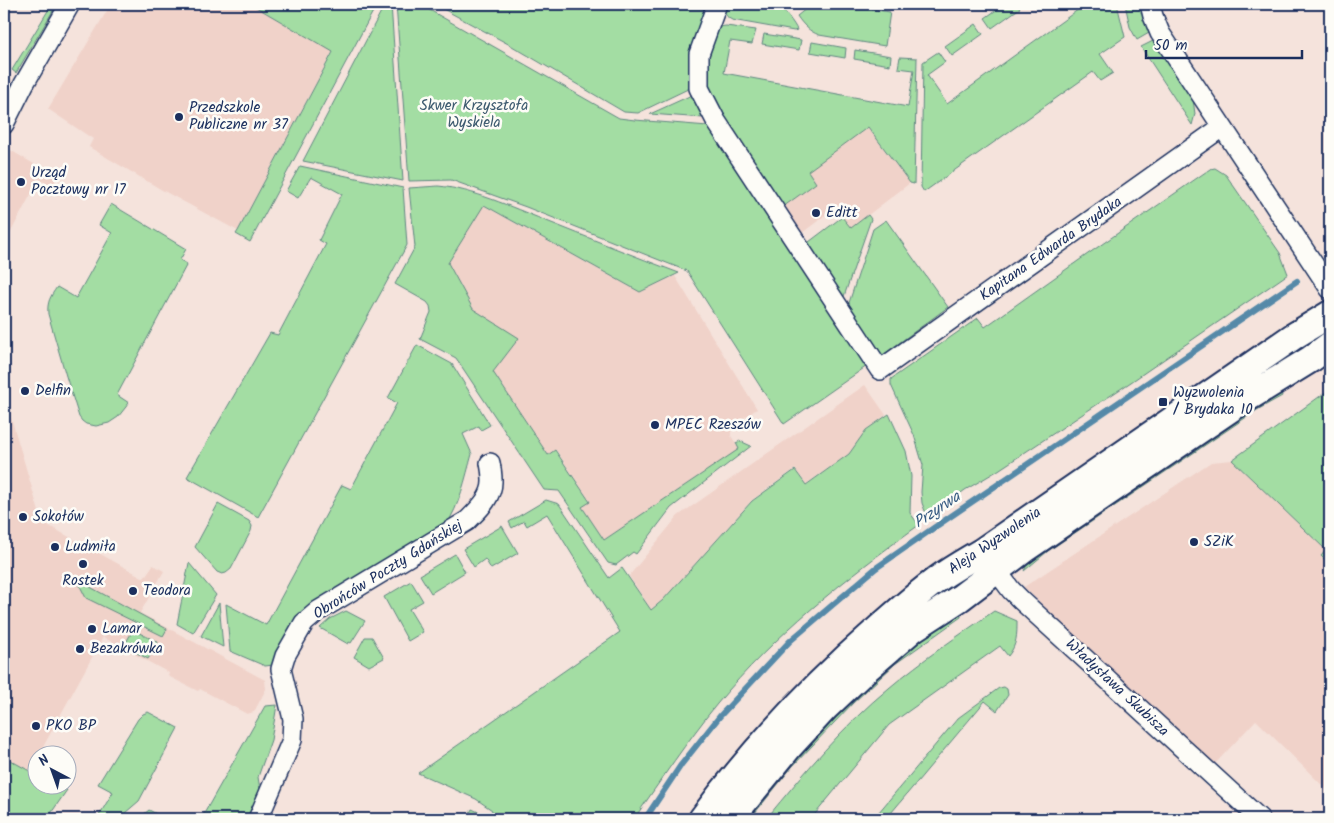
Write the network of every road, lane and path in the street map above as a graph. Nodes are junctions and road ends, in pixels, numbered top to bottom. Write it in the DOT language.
graph roads {
  1 [pos="70,4"];
  2 [pos="717,4"];
  3 [pos="1150,4"];
  4 [pos="4,124"];
  5 [pos="1222,127"];
  6 [pos="1330,289"];
  7 [pos="1330,314"];
  8 [pos="1330,345"];
  9 [pos="490,463"];
  10 [pos="989,561"];
  11 [pos="258,819"];
  12 [pos="702,819"];
  13 [pos="730,819"];
  14 [pos="1260,819"];
  1 -- 4 [label="street"];
  2 -- 5 [label="street, Kapitana Edwarda Brydaka"];
  3 -- 5 [label="street"];
  5 -- 6 [label="street"];
  7 -- 10 [label="main road, Aleja Wyzwolenia"];
  8 -- 10 [label="main road, Aleja Wyzwolenia"];
  9 -- 11 [label="street, Obrońców Poczty Gdańskiej"];
  10 -- 12 [label="main road, Aleja Wyzwolenia"];
  10 -- 13 [label="main road, Aleja Wyzwolenia"];
  10 -- 14 [label="street, Władysława Skubisza"];
}
